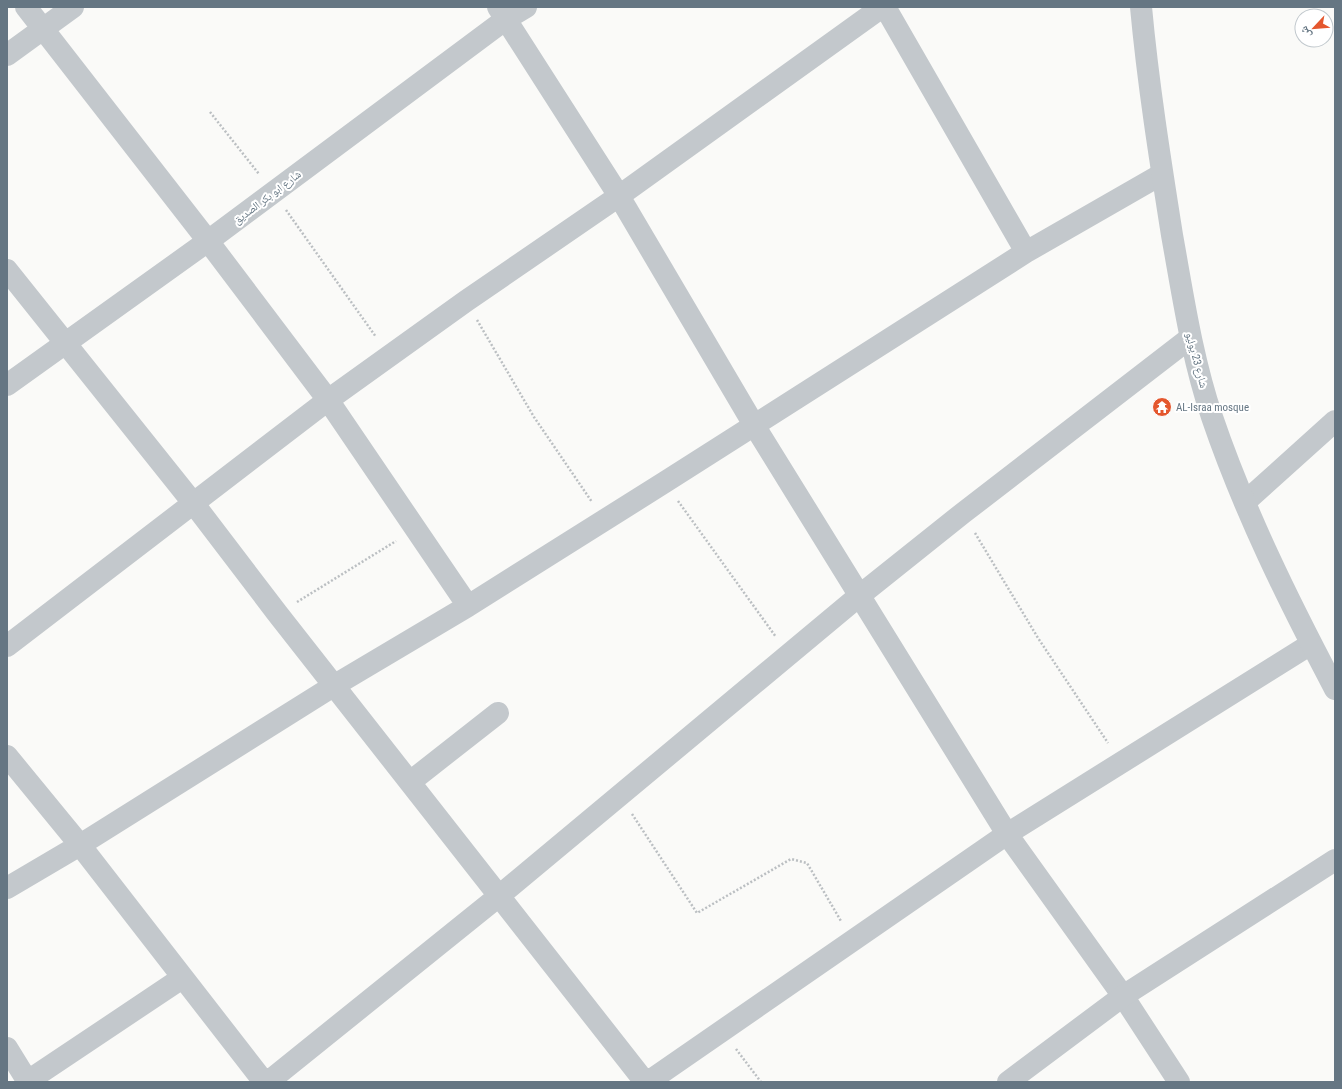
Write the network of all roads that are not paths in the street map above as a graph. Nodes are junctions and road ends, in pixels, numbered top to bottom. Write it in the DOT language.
graph roads {
  1 [pos="26,7"];
  2 [pos="73,7"];
  3 [pos="526,7"];
  4 [pos="882,7"];
  5 [pos="885,7"];
  6 [pos="1140,7"];
  7 [pos="502,13"];
  8 [pos="43,29"];
  9 [pos="7,55"];
  10 [pos="1162,174"];
  11 [pos="619,196"];
  12 [pos="208,241"];
  13 [pos="1026,252"];
  14 [pos="7,270"];
  15 [pos="1190,338"];
  16 [pos="65,342"];
  17 [pos="7,385"];
  18 [pos="328,400"];
  19 [pos="1335,421"];
  20 [pos="754,425"];
  21 [pos="1245,502"];
  22 [pos="194,504"];
  23 [pos="859,596"];
  24 [pos="468,606"];
  25 [pos="1311,644"];
  26 [pos="7,646"];
  27 [pos="335,685"];
  28 [pos="1335,689"];
  29 [pos="498,713"];
  30 [pos="7,756"];
  31 [pos="410,782"];
  32 [pos="1007,834"];
  33 [pos="80,845"];
  34 [pos="1335,860"];
  35 [pos="7,888"];
  36 [pos="499,896"];
  37 [pos="182,978"];
  38 [pos="1123,996"];
  39 [pos="7,1048"];
  40 [pos="28,1082"];
  41 [pos="264,1082"];
  42 [pos="268,1082"];
  43 [pos="646,1082"];
  44 [pos="1008,1082"];
  45 [pos="1179,1082"];
  1 -- 8 [label="street"];
  2 -- 8 [label="street"];
  3 -- 7 [label="street, شارع ابو بكر الصديق"];
  4 -- 11 [label="street"];
  5 -- 13 [label="street"];
  6 -- 10 [label="street, شارع 23 يوليو"];
  7 -- 11 [label="street"];
  7 -- 12 [label="street, شارع ابو بكر الصديق"];
  8 -- 9 [label="street"];
  8 -- 12 [label="street"];
  10 -- 13 [label="street"];
  10 -- 15 [label="street, شارع 23 يوليو"];
  11 -- 18 [label="street"];
  11 -- 20 [label="street"];
  12 -- 16 [label="street, شارع ابو بكر الصديق"];
  12 -- 18 [label="street"];
  13 -- 20 [label="street"];
  14 -- 16 [label="street"];
  15 -- 21 [label="street, شارع 23 يوليو"];
  15 -- 23 [label="street"];
  16 -- 17 [label="street, شارع ابو بكر الصديق"];
  16 -- 22 [label="street"];
  18 -- 22 [label="street"];
  18 -- 24 [label="street"];
  19 -- 21 [label="street"];
  20 -- 23 [label="street"];
  20 -- 24 [label="street"];
  21 -- 25 [label="street, شارع 23 يوليو"];
  22 -- 26 [label="street"];
  22 -- 27 [label="street"];
  23 -- 32 [label="street"];
  23 -- 36 [label="street"];
  24 -- 27 [label="street"];
  25 -- 28 [label="street, شارع 23 يوليو"];
  25 -- 32 [label="street"];
  27 -- 31 [label="street"];
  27 -- 33 [label="street"];
  29 -- 31 [label="street"];
  30 -- 33 [label="street"];
  31 -- 36 [label="street"];
  32 -- 38 [label="street"];
  32 -- 43 [label="street"];
  33 -- 35 [label="street"];
  33 -- 37 [label="street"];
  34 -- 38 [label="street"];
  36 -- 42 [label="street"];
  36 -- 43 [label="street"];
  37 -- 40 [label="street"];
  37 -- 41 [label="street"];
  38 -- 44 [label="street"];
  38 -- 45 [label="street"];
  39 -- 40 [label="street"];
}
